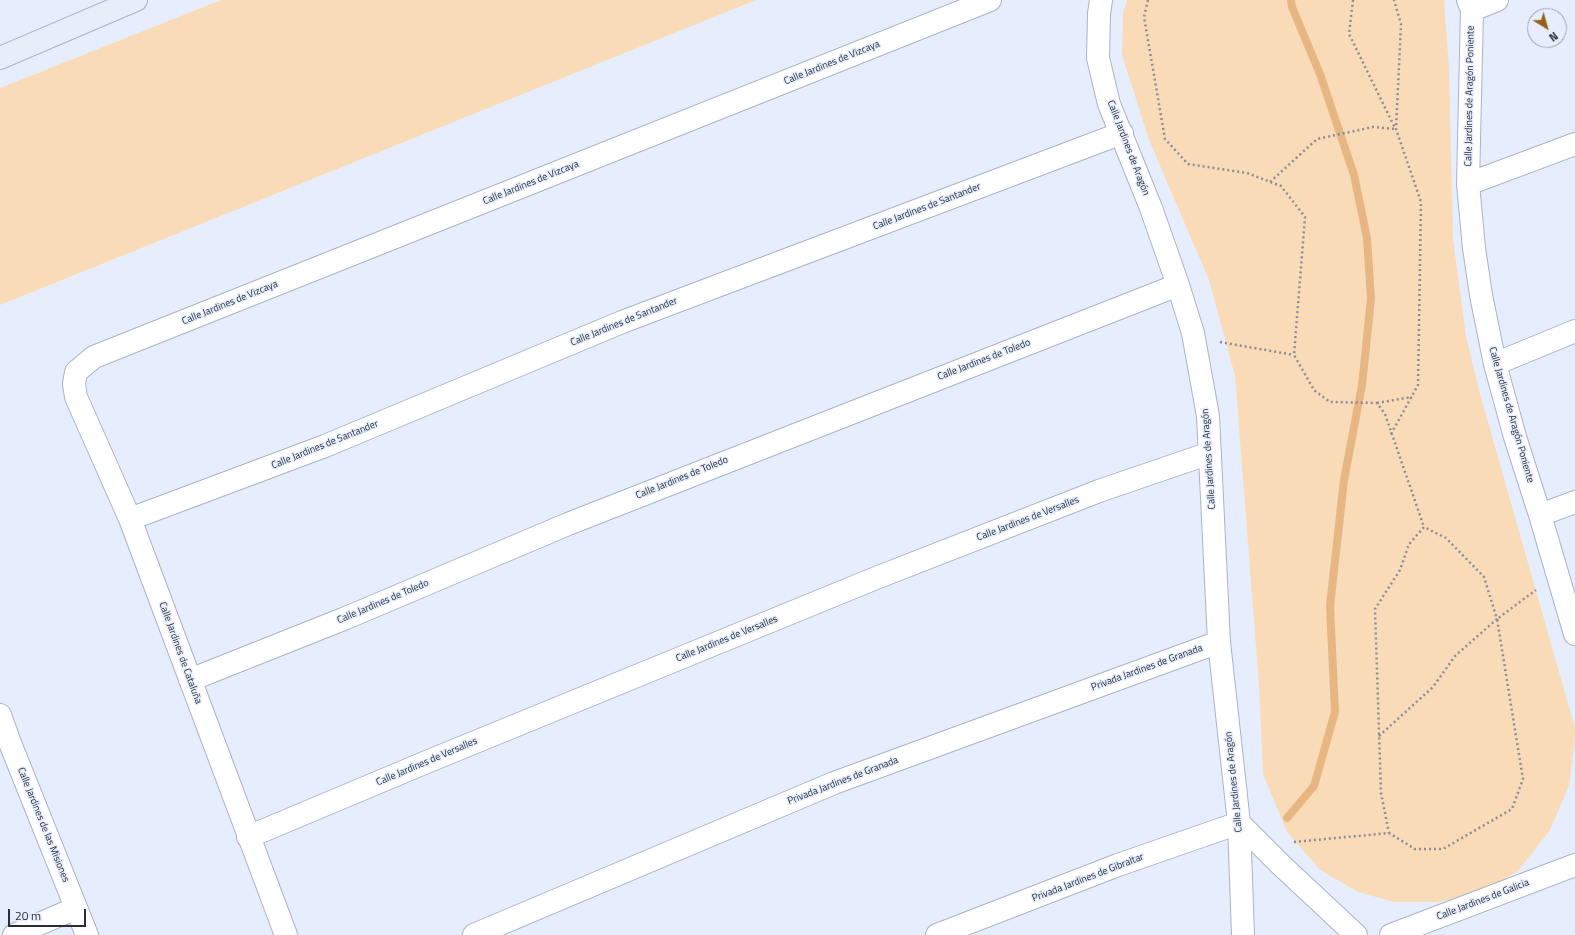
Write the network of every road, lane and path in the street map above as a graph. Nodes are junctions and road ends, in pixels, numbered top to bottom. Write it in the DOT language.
graph roads {
  1 [pos="136,0"];
  2 [pos="990,0"];
  3 [pos="1101,0"];
  4 [pos="1148,0"];
  5 [pos="1352,0"];
  6 [pos="1394,0"];
  7 [pos="1497,0"];
  8 [pos="1470,5"];
  9 [pos="0,58"];
  10 [pos="1396,129"];
  11 [pos="1122,134"];
  12 [pos="1575,144"];
  13 [pos="1270,182"];
  14 [pos="1468,184"];
  15 [pos="1178,285"];
  16 [pos="1575,331"];
  17 [pos="1194,337"];
  18 [pos="1294,355"];
  19 [pos="1495,364"];
  20 [pos="76,372"];
  21 [pos="1412,397"];
  22 [pos="1376,403"];
  23 [pos="1391,434"];
  24 [pos="1210,453"];
  25 [pos="1575,502"];
  26 [pos="1540,515"];
  27 [pos="130,519"];
  28 [pos="1424,527"];
  29 [pos="1558,575"];
  30 [pos="1497,619"];
  31 [pos="1575,634"];
  32 [pos="1219,642"];
  33 [pos="190,680"];
  34 [pos="0,714"];
  35 [pos="1379,736"];
  36 [pos="5,745"];
  37 [pos="1239,823"];
  38 [pos="1389,834"];
  39 [pos="248,837"];
  40 [pos="1262,846"];
  41 [pos="1574,859"];
  42 [pos="76,908"];
  43 [pos="14,935"];
  44 [pos="87,935"];
  45 [pos="286,935"];
  46 [pos="474,935"];
  47 [pos="936,935"];
  48 [pos="1243,935"];
  49 [pos="1356,935"];
  50 [pos="1391,935"];
  1 -- 9 [label="main road"];
  2 -- 20 [label="street, Calle Jardines de Vizcaya"];
  3 -- 11 [label="street, Calle Jardines de Aragón"];
  4 -- 13 [label="path"];
  5 -- 10 [label="path"];
  6 -- 10 [label="path"];
  7 -- 8 [label="street"];
  8 -- 14 [label="street, Calle Jardines de Aragón Poniente"];
  10 -- 13 [label="path"];
  10 -- 21 [label="path"];
  11 -- 15 [label="street, Calle Jardines de Aragón"];
  11 -- 27 [label="street, Calle Jardines de Santander"];
  12 -- 14 [label="street"];
  13 -- 18 [label="path"];
  14 -- 19 [label="street, Calle Jardines de Aragón Poniente"];
  15 -- 17 [label="street, Calle Jardines de Aragón"];
  15 -- 33 [label="street, Calle Jardines de Toledo"];
  16 -- 19 [label="street"];
  17 -- 18 [label="path"];
  17 -- 24 [label="street, Calle Jardines de Aragón"];
  18 -- 22 [label="path"];
  19 -- 26 [label="street, Calle Jardines de Aragón Poniente"];
  20 -- 27 [label="street, Calle Jardines de Cataluña"];
  21 -- 22 [label="path"];
  21 -- 23 [label="path"];
  22 -- 23 [label="path"];
  23 -- 28 [label="path"];
  24 -- 32 [label="street, Calle Jardines de Aragón"];
  24 -- 39 [label="street, Calle Jardines de Versalles"];
  25 -- 26 [label="street"];
  26 -- 29 [label="street, Calle Jardines de Aragón Poniente"];
  27 -- 33 [label="street, Calle Jardines de Cataluña"];
  28 -- 30 [label="path"];
  28 -- 35 [label="path"];
  29 -- 30 [label="path"];
  29 -- 31 [label="street, Calle Jardines de Aragón Poniente"];
  30 -- 35 [label="path"];
  30 -- 38 [label="path"];
  32 -- 37 [label="street, Calle Jardines de Aragón"];
  32 -- 46 [label="street, Privada Jardines de Granada"];
  33 -- 39 [label="street, Calle Jardines de Cataluña"];
  34 -- 36 [label="street, Calle Jardines de las Misiones"];
  35 -- 38 [label="path"];
  36 -- 42 [label="street, Calle Jardines de las Misiones"];
  37 -- 40 [label="street"];
  37 -- 47 [label="street, Privada Jardines de Gibraltar"];
  37 -- 48 [label="street, Calle Jardines de Aragón"];
  38 -- 40 [label="path"];
  39 -- 45 [label="street, Calle Jardines de Cataluña"];
  40 -- 49 [label="street"];
  41 -- 50 [label="street, Calle Jardines de Galicia"];
  42 -- 43 [label="street"];
  42 -- 44 [label="street, Calle Jardines de las Misiones"];
}
